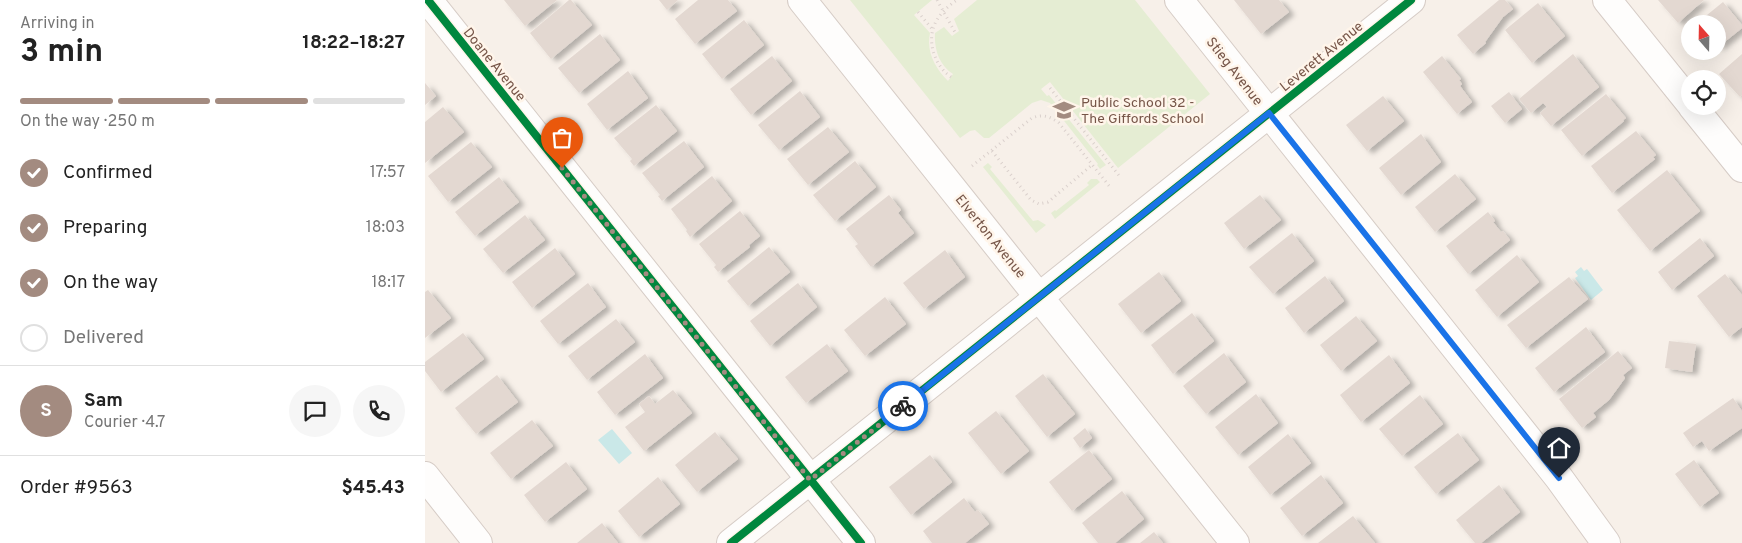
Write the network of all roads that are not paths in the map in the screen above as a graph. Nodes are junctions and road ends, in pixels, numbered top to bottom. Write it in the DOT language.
graph roads {
  1 [pos="428,0"];
  2 [pos="802,0"];
  3 [pos="1179,0"];
  4 [pos="1411,0"];
  5 [pos="1607,0"];
  6 [pos="1681,92"];
  7 [pos="1269,113"];
  8 [pos="1699,115"];
  9 [pos="1742,168"];
  10 [pos="1039,297"];
  11 [pos="425,476"];
  12 [pos="810,480"];
  13 [pos="478,543"];
  14 [pos="731,543"];
  15 [pos="861,543"];
  16 [pos="1235,543"];
  17 [pos="1606,543"];
  1 -- 12 [label="street, Doane Avenue"];
  2 -- 10 [label="street, Elverton Avenue"];
  3 -- 7 [label="street, Stieg Avenue"];
  4 -- 7 [label="street, Leverett Avenue"];
  5 -- 6 [label="street"];
  7 -- 10 [label="street, Leverett Avenue"];
  7 -- 17 [label="street, Stieg Avenue"];
  8 -- 9 [label="street"];
  10 -- 12 [label="street, Leverett Avenue"];
  10 -- 16 [label="street, Elverton Avenue"];
  11 -- 13 [label="street"];
  12 -- 14 [label="street, Leverett Avenue"];
  12 -- 15 [label="street, Doane Avenue"];
}
